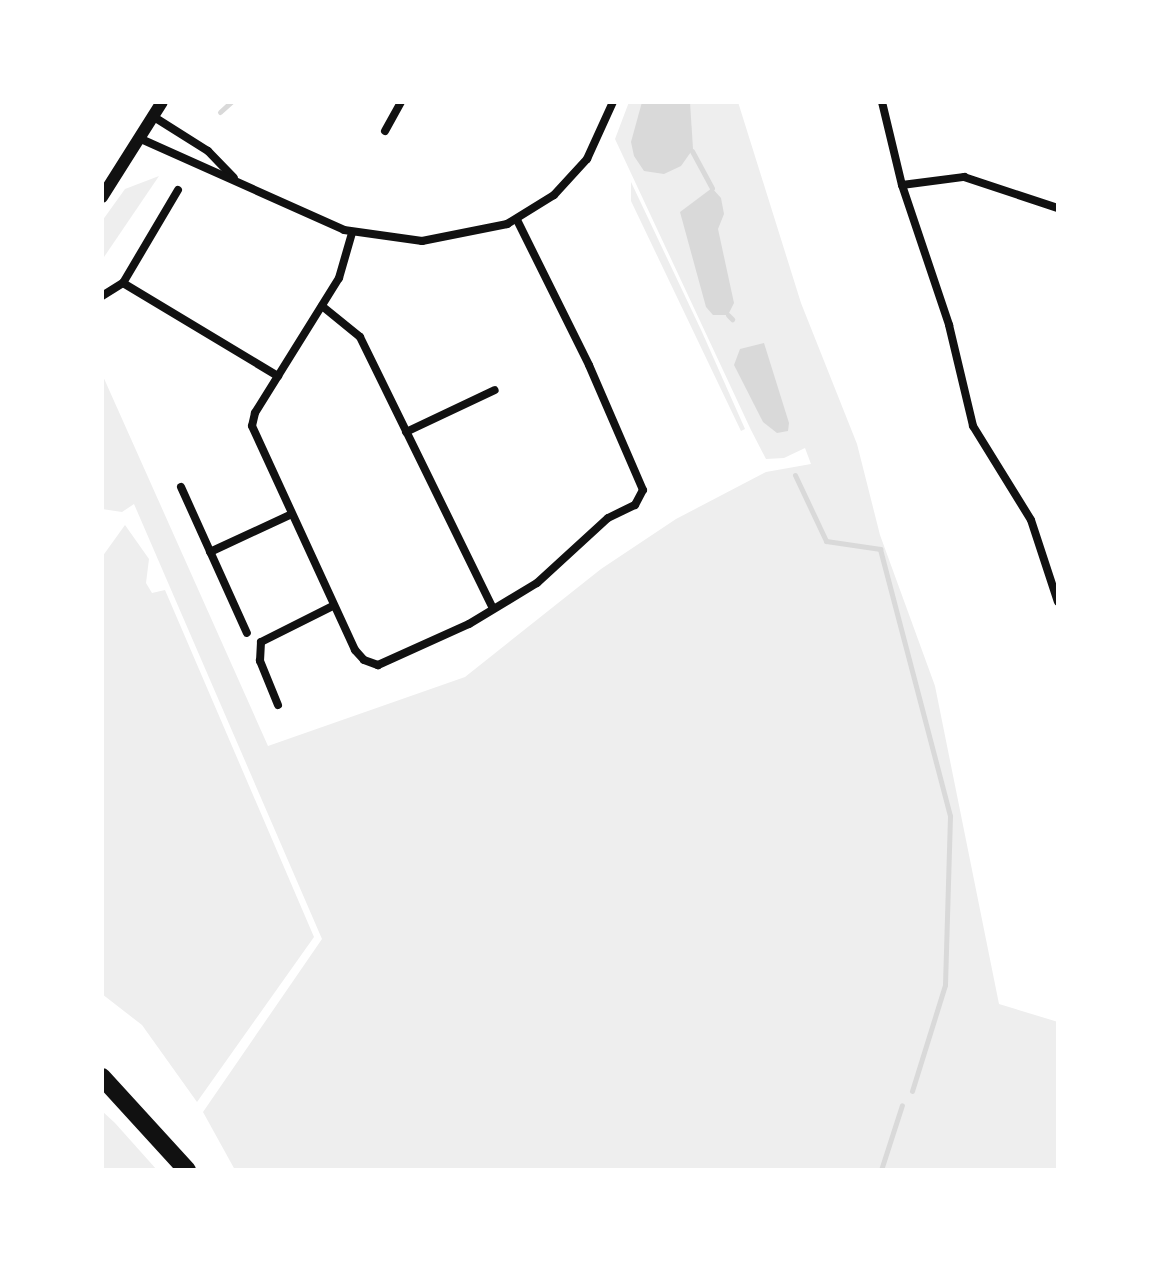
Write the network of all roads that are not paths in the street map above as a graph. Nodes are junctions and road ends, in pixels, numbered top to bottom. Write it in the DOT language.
graph roads {
  1 [pos="162,102"];
  2 [pos="401,102"];
  3 [pos="613,102"];
  4 [pos="882,102"];
  5 [pos="154,117"];
  6 [pos="385,131"];
  7 [pos="141,139"];
  8 [pos="237,182"];
  9 [pos="902,185"];
  10 [pos="178,190"];
  11 [pos="102,197"];
  12 [pos="1058,208"];
  13 [pos="517,220"];
  14 [pos="352,233"];
  15 [pos="123,283"];
  16 [pos="102,296"];
  17 [pos="322,306"];
  18 [pos="278,376"];
  19 [pos="495,390"];
  20 [pos="406,432"];
  21 [pos="181,487"];
  22 [pos="292,514"];
  23 [pos="210,552"];
  24 [pos="1058,602"];
  25 [pos="333,606"];
  26 [pos="493,608"];
  27 [pos="247,633"];
  28 [pos="278,705"];
  29 [pos="102,1077"];
  30 [pos="187,1170"];
  1 -- 5 [label="street"];
  2 -- 6 [label="street"];
  3 -- 13 [label="street"];
  4 -- 9 [label="street"];
  5 -- 7 [label="street"];
  5 -- 8 [label="street"];
  7 -- 8 [label="street"];
  7 -- 11 [label="street"];
  8 -- 14 [label="street"];
  9 -- 12 [label="street"];
  9 -- 24 [label="street"];
  10 -- 15 [label="street"];
  13 -- 14 [label="street"];
  13 -- 26 [label="street"];
  14 -- 17 [label="street"];
  15 -- 16 [label="street"];
  15 -- 18 [label="street"];
  17 -- 18 [label="street"];
  17 -- 20 [label="street"];
  18 -- 22 [label="street"];
  19 -- 20 [label="street"];
  20 -- 26 [label="street"];
  21 -- 23 [label="street"];
  22 -- 23 [label="street"];
  22 -- 25 [label="street"];
  23 -- 27 [label="street"];
  25 -- 26 [label="street"];
  25 -- 28 [label="street"];
  29 -- 30 [label="highway"];
}
